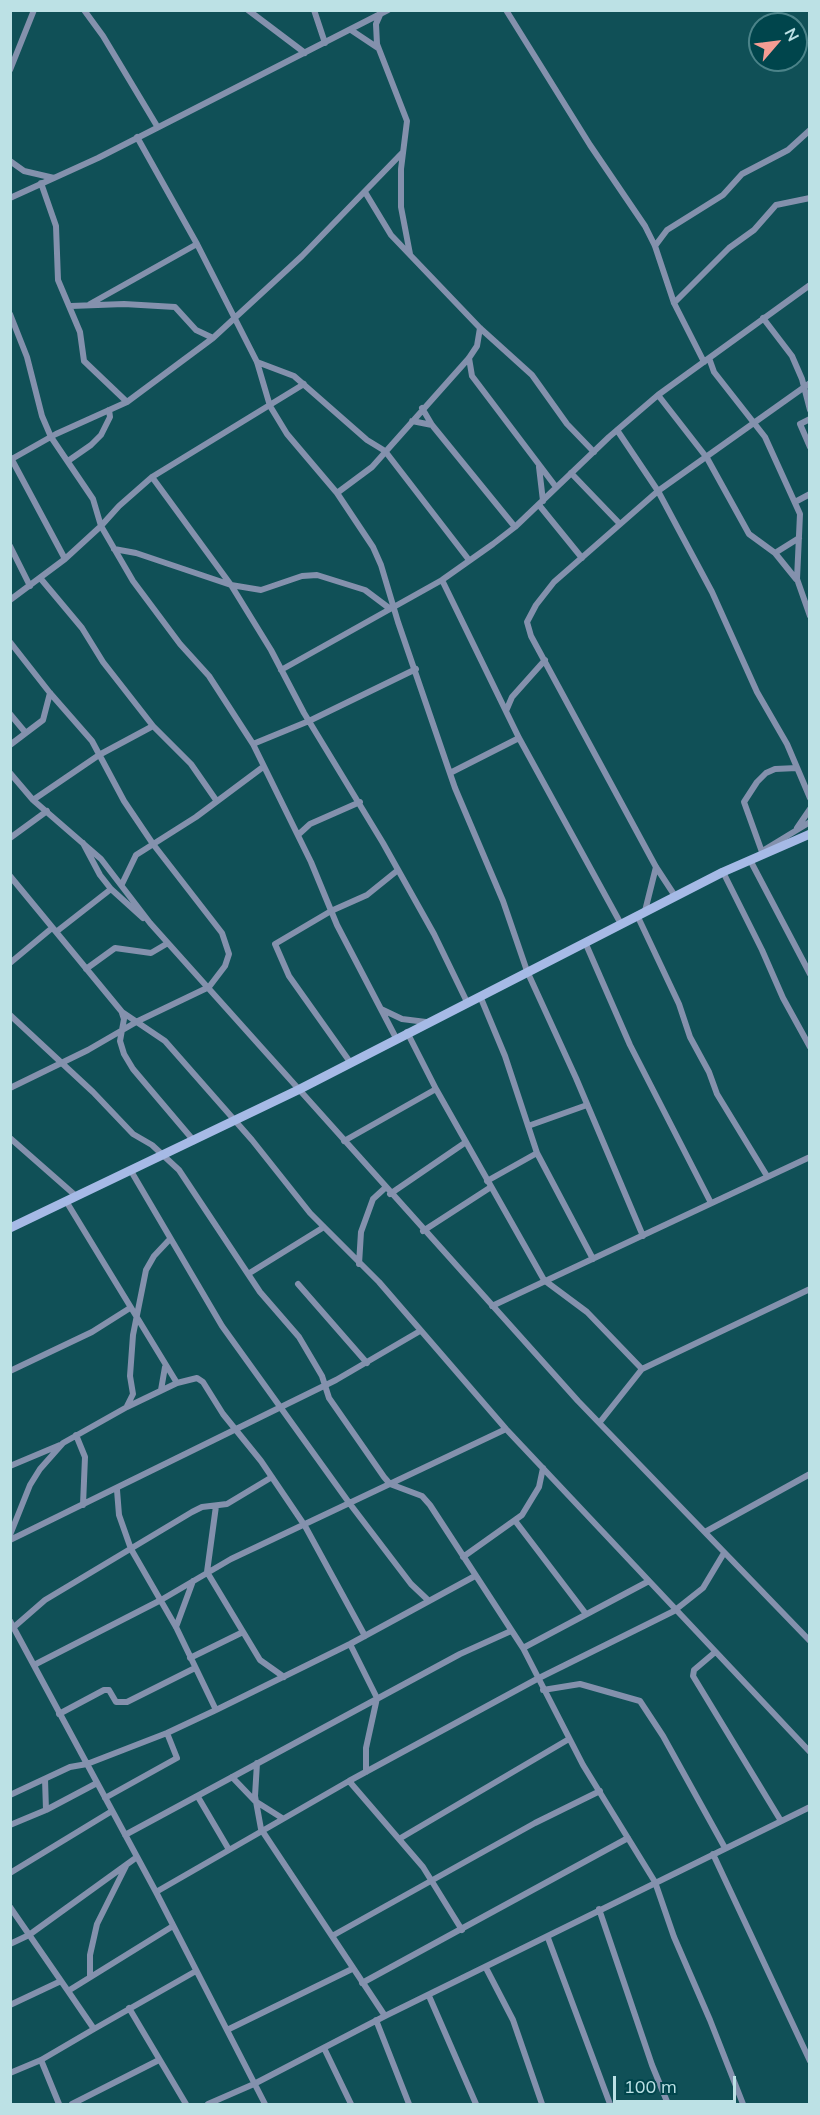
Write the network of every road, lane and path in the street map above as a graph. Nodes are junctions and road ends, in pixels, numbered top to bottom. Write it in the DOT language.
graph roads {
  1 [pos="34,10"];
  2 [pos="84,10"];
  3 [pos="248,10"];
  4 [pos="314,10"];
  5 [pos="388,10"];
  6 [pos="506,10"];
  7 [pos="380,15"];
  8 [pos="351,30"];
  9 [pos="325,42"];
  10 [pos="378,48"];
  11 [pos="305,53"];
  12 [pos="10,70"];
  13 [pos="157,126"];
  14 [pos="810,130"];
  15 [pos="137,137"];
  16 [pos="403,152"];
  17 [pos="10,161"];
  18 [pos="54,178"];
  19 [pos="41,183"];
  20 [pos="365,192"];
  21 [pos="10,198"];
  22 [pos="810,198"];
  23 [pos="357,201"];
  24 [pos="369,202"];
  25 [pos="197,244"];
  26 [pos="656,246"];
  27 [pos="410,255"];
  28 [pos="810,285"];
  29 [pos="674,303"];
  30 [pos="71,306"];
  31 [pos="87,306"];
  32 [pos="230,311"];
  33 [pos="10,314"];
  34 [pos="242,314"];
  35 [pos="763,318"];
  36 [pos="235,320"];
  37 [pos="480,328"];
  38 [pos="213,338"];
  39 [pos="469,358"];
  40 [pos="706,360"];
  41 [pos="257,362"];
  42 [pos="810,383"];
  43 [pos="304,384"];
  44 [pos="803,387"];
  45 [pos="658,395"];
  46 [pos="127,402"];
  47 [pos="270,406"];
  48 [pos="422,408"];
  49 [pos="109,410"];
  50 [pos="810,410"];
  51 [pos="810,419"];
  52 [pos="412,421"];
  53 [pos="754,423"];
  54 [pos="432,425"];
  55 [pos="617,430"];
  56 [pos="51,436"];
  57 [pos="810,447"];
  58 [pos="385,451"];
  59 [pos="594,452"];
  60 [pos="707,458"];
  61 [pos="11,459"];
  62 [pos="68,461"];
  63 [pos="539,467"];
  64 [pos="571,473"];
  65 [pos="152,477"];
  66 [pos="556,487"];
  67 [pos="658,491"];
  68 [pos="337,494"];
  69 [pos="810,494"];
  70 [pos="795,502"];
  71 [pos="541,503"];
  72 [pos="620,524"];
  73 [pos="101,526"];
  74 [pos="515,527"];
  75 [pos="799,538"];
  76 [pos="10,546"];
  77 [pos="114,549"];
  78 [pos="775,553"];
  79 [pos="582,558"];
  80 [pos="65,559"];
  81 [pos="469,560"];
  82 [pos="40,579"];
  83 [pos="797,579"];
  84 [pos="442,580"];
  85 [pos="231,585"];
  86 [pos="30,586"];
  87 [pos="10,600"];
  88 [pos="392,607"];
  89 [pos="810,615"];
  90 [pos="10,642"];
  91 [pos="545,660"];
  92 [pos="417,669"];
  93 [pos="281,670"];
  94 [pos="50,693"];
  95 [pos="506,711"];
  96 [pos="10,714"];
  97 [pos="309,721"];
  98 [pos="153,726"];
  99 [pos="25,732"];
  100 [pos="519,738"];
  101 [pos="253,744"];
  102 [pos="10,745"];
  103 [pos="99,755"];
  104 [pos="263,767"];
  105 [pos="797,768"];
  106 [pos="450,772"];
  107 [pos="10,773"];
  108 [pos="810,799"];
  109 [pos="33,800"];
  110 [pos="216,800"];
  111 [pos="360,802"];
  112 [pos="810,808"];
  113 [pos="47,811"];
  114 [pos="810,822"];
  115 [pos="797,828"];
  116 [pos="298,835"];
  117 [pos="807,835"];
  118 [pos="10,838"];
  119 [pos="81,840"];
  120 [pos="153,844"];
  121 [pos="810,845"];
  122 [pos="755,857"];
  123 [pos="656,867"];
  124 [pos="398,870"];
  125 [pos="723,872"];
  126 [pos="10,876"];
  127 [pos="122,885"];
  128 [pos="111,889"];
  129 [pos="675,896"];
  130 [pos="331,911"];
  131 [pos="641,913"];
  132 [pos="150,923"];
  133 [pos="621,924"];
  134 [pos="54,930"];
  135 [pos="585,942"];
  136 [pos="168,944"];
  137 [pos="10,963"];
  138 [pos="86,969"];
  139 [pos="527,971"];
  140 [pos="810,974"];
  141 [pos="209,987"];
  142 [pos="480,996"];
  143 [pos="466,1002"];
  144 [pos="380,1009"];
  145 [pos="122,1012"];
  146 [pos="10,1015"];
  147 [pos="138,1021"];
  148 [pos="426,1022"];
  149 [pos="123,1030"];
  150 [pos="407,1032"];
  151 [pos="396,1038"];
  152 [pos="810,1047"];
  153 [pos="351,1062"];
  154 [pos="60,1064"];
  155 [pos="10,1088"];
  156 [pos="300,1089"];
  157 [pos="436,1089"];
  158 [pos="587,1105"];
  159 [pos="235,1120"];
  160 [pos="528,1126"];
  161 [pos="10,1138"];
  162 [pos="194,1141"];
  163 [pos="344,1141"];
  164 [pos="466,1142"];
  165 [pos="14,1145"];
  166 [pos="537,1153"];
  167 [pos="164,1155"];
  168 [pos="810,1156"];
  169 [pos="131,1171"];
  170 [pos="767,1176"];
  171 [pos="489,1184"];
  172 [pos="385,1188"];
  173 [pos="390,1194"];
  174 [pos="76,1196"];
  175 [pos="66,1201"];
  176 [pos="711,1203"];
  177 [pos="324,1227"];
  178 [pos="10,1228"];
  179 [pos="423,1231"];
  180 [pos="643,1236"];
  181 [pos="170,1239"];
  182 [pos="592,1259"];
  183 [pos="359,1264"];
  184 [pos="248,1274"];
  185 [pos="544,1280"];
  186 [pos="298,1284"];
  187 [pos="810,1289"];
  188 [pos="492,1306"];
  189 [pos="130,1308"];
  190 [pos="136,1318"];
  191 [pos="420,1331"];
  192 [pos="367,1363"];
  193 [pos="165,1364"];
  194 [pos="642,1369"];
  195 [pos="10,1371"];
  196 [pos="177,1383"];
  197 [pos="326,1385"];
  198 [pos="161,1390"];
  199 [pos="280,1406"];
  200 [pos="127,1407"];
  201 [pos="600,1422"];
  202 [pos="506,1429"];
  203 [pos="236,1430"];
  204 [pos="76,1435"];
  205 [pos="63,1443"];
  206 [pos="10,1466"];
  207 [pos="543,1467"];
  208 [pos="810,1474"];
  209 [pos="272,1477"];
  210 [pos="390,1484"];
  211 [pos="117,1490"];
  212 [pos="350,1504"];
  213 [pos="83,1505"];
  214 [pos="216,1506"];
  215 [pos="516,1522"];
  216 [pos="305,1526"];
  217 [pos="705,1532"];
  218 [pos="10,1535"];
  219 [pos="10,1540"];
  220 [pos="131,1549"];
  221 [pos="724,1553"];
  222 [pos="463,1557"];
  223 [pos="207,1572"];
  224 [pos="474,1576"];
  225 [pos="193,1580"];
  226 [pos="648,1581"];
  227 [pos="161,1600"];
  228 [pos="429,1601"];
  229 [pos="674,1611"];
  230 [pos="586,1614"];
  231 [pos="12,1624"];
  232 [pos="176,1627"];
  233 [pos="511,1631"];
  234 [pos="243,1632"];
  235 [pos="365,1636"];
  236 [pos="810,1641"];
  237 [pos="351,1644"];
  238 [pos="523,1648"];
  239 [pos="714,1653"];
  240 [pos="190,1658"];
  241 [pos="34,1665"];
  242 [pos="195,1668"];
  243 [pos="284,1677"];
  244 [pos="537,1679"];
  245 [pos="543,1690"];
  246 [pos="377,1698"];
  247 [pos="216,1710"];
  248 [pos="59,1714"];
  249 [pos="167,1733"];
  250 [pos="570,1739"];
  251 [pos="810,1752"];
  252 [pos="257,1763"];
  253 [pos="87,1764"];
  254 [pos="366,1772"];
  255 [pos="232,1777"];
  256 [pos="45,1779"];
  257 [pos="349,1780"];
  258 [pos="97,1783"];
  259 [pos="600,1791"];
  260 [pos="10,1795"];
  261 [pos="198,1797"];
  262 [pos="105,1798"];
  263 [pos="255,1800"];
  264 [pos="810,1807"];
  265 [pos="46,1810"];
  266 [pos="112,1811"];
  267 [pos="282,1818"];
  268 [pos="781,1821"];
  269 [pos="10,1824"];
  270 [pos="261,1829"];
  271 [pos="125,1835"];
  272 [pos="628,1838"];
  273 [pos="399,1839"];
  274 [pos="228,1848"];
  275 [pos="725,1848"];
  276 [pos="713,1854"];
  277 [pos="137,1857"];
  278 [pos="128,1863"];
  279 [pos="10,1873"];
  280 [pos="434,1882"];
  281 [pos="655,1882"];
  282 [pos="156,1892"];
  283 [pos="10,1907"];
  284 [pos="598,1910"];
  285 [pos="173,1926"];
  286 [pos="462,1930"];
  287 [pos="28,1935"];
  288 [pos="332,1936"];
  289 [pos="548,1938"];
  290 [pos="10,1944"];
  291 [pos="486,1968"];
  292 [pos="352,1969"];
  293 [pos="196,1971"];
  294 [pos="90,1977"];
  295 [pos="61,1980"];
  296 [pos="362,1983"];
  297 [pos="68,1991"];
  298 [pos="429,1996"];
  299 [pos="10,2005"];
  300 [pos="129,2008"];
  301 [pos="385,2016"];
  302 [pos="376,2020"];
  303 [pos="94,2029"];
  304 [pos="227,2030"];
  305 [pos="324,2048"];
  306 [pos="41,2060"];
  307 [pos="159,2060"];
  308 [pos="810,2061"];
  309 [pos="10,2073"];
  310 [pos="254,2084"];
  311 [pos="59,2104"];
  312 [pos="72,2104"];
  313 [pos="186,2104"];
  314 [pos="208,2104"];
  315 [pos="265,2104"];
  316 [pos="351,2104"];
  317 [pos="409,2104"];
  318 [pos="476,2104"];
  319 [pos="542,2104"];
  320 [pos="610,2104"];
  321 [pos="668,2104"];
  322 [pos="742,2104"];
  1 -- 12 [label="street"];
  2 -- 13 [label="street"];
  3 -- 11 [label="street"];
  4 -- 9 [label="street"];
  5 -- 7 [label="street"];
  6 -- 26 [label="street"];
  7 -- 8 [label="street"];
  7 -- 10 [label="street"];
  8 -- 9 [label="street"];
  8 -- 10 [label="street"];
  9 -- 11 [label="street"];
  10 -- 16 [label="street"];
  11 -- 13 [label="street"];
  13 -- 15 [label="street"];
  14 -- 26 [label="street"];
  15 -- 18 [label="street"];
  15 -- 25 [label="street"];
  16 -- 20 [label="street"];
  16 -- 27 [label="street"];
  17 -- 18 [label="street"];
  18 -- 19 [label="street"];
  19 -- 21 [label="street"];
  19 -- 30 [label="street"];
  20 -- 23 [label="street"];
  20 -- 24 [label="street"];
  22 -- 29 [label="street"];
  23 -- 24 [label="street"];
  23 -- 34 [label="street"];
  24 -- 27 [label="street"];
  25 -- 31 [label="street"];
  25 -- 32 [label="street"];
  26 -- 29 [label="street"];
  27 -- 37 [label="street"];
  28 -- 35 [label="street"];
  29 -- 40 [label="street"];
  30 -- 31 [label="street"];
  30 -- 46 [label="street"];
  31 -- 38 [label="street"];
  32 -- 34 [label="street"];
  32 -- 36 [label="street"];
  33 -- 56 [label="street"];
  34 -- 36 [label="street"];
  35 -- 40 [label="street"];
  35 -- 44 [label="street"];
  36 -- 38 [label="street"];
  36 -- 41 [label="street"];
  37 -- 39 [label="street"];
  37 -- 59 [label="street"];
  38 -- 46 [label="street"];
  39 -- 48 [label="street"];
  39 -- 63 [label="street"];
  40 -- 45 [label="street"];
  40 -- 53 [label="street"];
  41 -- 43 [label="street"];
  41 -- 47 [label="street"];
  42 -- 44 [label="street"];
  43 -- 47 [label="street"];
  43 -- 58 [label="street"];
  44 -- 50 [label="street"];
  44 -- 53 [label="street"];
  45 -- 55 [label="street"];
  45 -- 60 [label="street"];
  46 -- 49 [label="street"];
  47 -- 65 [label="street"];
  47 -- 68 [label="street"];
  48 -- 52 [label="street"];
  48 -- 54 [label="street"];
  49 -- 56 [label="street"];
  49 -- 62 [label="street"];
  51 -- 57 [label="street"];
  52 -- 54 [label="street"];
  52 -- 58 [label="street"];
  53 -- 60 [label="street"];
  53 -- 70 [label="street"];
  54 -- 74 [label="street"];
  55 -- 59 [label="street"];
  55 -- 67 [label="street"];
  56 -- 61 [label="street"];
  56 -- 62 [label="street"];
  58 -- 68 [label="street"];
  58 -- 81 [label="street"];
  59 -- 64 [label="street"];
  60 -- 67 [label="street"];
  60 -- 78 [label="street"];
  61 -- 80 [label="street"];
  62 -- 73 [label="street"];
  63 -- 66 [label="street"];
  63 -- 71 [label="street"];
  64 -- 66 [label="street"];
  64 -- 72 [label="street"];
  65 -- 73 [label="street"];
  65 -- 85 [label="street"];
  66 -- 71 [label="street"];
  67 -- 72 [label="street"];
  67 -- 105 [label="street"];
  68 -- 88 [label="street"];
  69 -- 70 [label="street"];
  70 -- 75 [label="street"];
  71 -- 74 [label="street"];
  71 -- 79 [label="street"];
  72 -- 79 [label="street"];
  73 -- 77 [label="street"];
  73 -- 80 [label="street"];
  74 -- 81 [label="street"];
  75 -- 78 [label="street"];
  75 -- 83 [label="street"];
  76 -- 86 [label="street"];
  77 -- 85 [label="street"];
  77 -- 101 [label="street"];
  78 -- 83 [label="street"];
  79 -- 91 [label="street"];
  80 -- 82 [label="street"];
  81 -- 84 [label="street"];
  82 -- 86 [label="street"];
  82 -- 98 [label="street"];
  83 -- 89 [label="street"];
  84 -- 88 [label="street"];
  84 -- 95 [label="street"];
  85 -- 88 [label="street"];
  85 -- 93 [label="street"];
  86 -- 87 [label="street"];
  88 -- 92 [label="street"];
  88 -- 93 [label="street"];
  90 -- 94 [label="street"];
  91 -- 95 [label="street"];
  91 -- 123 [label="street"];
  92 -- 97 [label="street"];
  92 -- 106 [label="street"];
  93 -- 97 [label="street"];
  94 -- 99 [label="street"];
  94 -- 103 [label="street"];
  95 -- 100 [label="street"];
  96 -- 99 [label="street"];
  97 -- 101 [label="street"];
  97 -- 111 [label="street"];
  98 -- 103 [label="street"];
  98 -- 110 [label="street"];
  99 -- 102 [label="street"];
  100 -- 106 [label="street"];
  100 -- 133 [label="street"];
  101 -- 104 [label="street"];
  103 -- 109 [label="street"];
  103 -- 120 [label="street"];
  104 -- 110 [label="street"];
  104 -- 116 [label="street"];
  105 -- 108 [label="street"];
  105 -- 122 [label="street"];
  106 -- 139 [label="street"];
  107 -- 109 [label="street"];
  109 -- 113 [label="street"];
  110 -- 120 [label="street"];
  111 -- 116 [label="street"];
  111 -- 124 [label="street"];
  112 -- 115 [label="street"];
  113 -- 118 [label="street"];
  113 -- 119 [label="street"];
  114 -- 115 [label="street"];
  115 -- 122 [label="street"];
  116 -- 130 [label="street"];
  117 -- 121 [label="street"];
  117 -- 122 [label="street"];
  119 -- 127 [label="street"];
  119 -- 128 [label="street"];
  120 -- 127 [label="street"];
  120 -- 141 [label="street"];
  122 -- 125 [label="street"];
  122 -- 140 [label="street"];
  123 -- 129 [label="street"];
  123 -- 131 [label="street"];
  124 -- 130 [label="street"];
  124 -- 143 [label="street"];
  125 -- 129 [label="street"];
  125 -- 152 [label="street"];
  126 -- 134 [label="street"];
  127 -- 132 [label="street"];
  128 -- 132 [label="street"];
  128 -- 134 [label="street"];
  129 -- 131 [label="street"];
  130 -- 144 [label="street"];
  130 -- 153 [label="street"];
  131 -- 133 [label="street"];
  131 -- 170 [label="street"];
  132 -- 136 [label="street"];
  133 -- 135 [label="street"];
  134 -- 137 [label="street"];
  134 -- 138 [label="street"];
  135 -- 139 [label="street"];
  135 -- 176 [label="street"];
  136 -- 138 [label="street"];
  136 -- 141 [label="street"];
  138 -- 145 [label="street"];
  139 -- 142 [label="street"];
  139 -- 158 [label="street"];
  141 -- 147 [label="street"];
  141 -- 156 [label="street"];
  142 -- 143 [label="street"];
  142 -- 160 [label="street"];
  143 -- 148 [label="street"];
  144 -- 148 [label="street"];
  144 -- 151 [label="street"];
  145 -- 147 [label="street"];
  145 -- 149 [label="street"];
  146 -- 154 [label="street"];
  147 -- 149 [label="street"];
  147 -- 159 [label="street"];
  148 -- 150 [label="street"];
  149 -- 154 [label="street"];
  149 -- 162 [label="street"];
  150 -- 151 [label="street"];
  150 -- 157 [label="street"];
  151 -- 153 [label="street"];
  153 -- 156 [label="street"];
  154 -- 155 [label="street"];
  154 -- 167 [label="street"];
  156 -- 159 [label="street"];
  156 -- 163 [label="street"];
  157 -- 163 [label="street"];
  157 -- 164 [label="street"];
  158 -- 160 [label="street"];
  158 -- 180 [label="street"];
  159 -- 162 [label="street"];
  159 -- 177 [label="street"];
  160 -- 166 [label="street"];
  161 -- 165 [label="street"];
  162 -- 167 [label="street"];
  163 -- 172 [label="street"];
  164 -- 171 [label="street"];
  164 -- 173 [label="street"];
  165 -- 174 [label="street"];
  166 -- 171 [label="street"];
  166 -- 182 [label="street"];
  167 -- 169 [label="street"];
  167 -- 184 [label="street"];
  168 -- 170 [label="street"];
  169 -- 174 [label="street"];
  169 -- 181 [label="street"];
  170 -- 176 [label="street"];
  171 -- 179 [label="street"];
  171 -- 185 [label="street"];
  172 -- 173 [label="street"];
  172 -- 183 [label="street"];
  173 -- 179 [label="street"];
  174 -- 175 [label="street"];
  175 -- 178 [label="street"];
  175 -- 189 [label="street"];
  176 -- 180 [label="street"];
  177 -- 183 [label="street"];
  177 -- 184 [label="street"];
  179 -- 188 [label="street"];
  180 -- 182 [label="street"];
  181 -- 190 [label="street"];
  181 -- 199 [label="street"];
  182 -- 185 [label="street"];
  183 -- 191 [label="street"];
  184 -- 197 [label="street"];
  185 -- 188 [label="street"];
  185 -- 194 [label="street"];
  186 -- 192 [label="street"];
  187 -- 194 [label="street"];
  188 -- 201 [label="street"];
  189 -- 190 [label="street"];
  189 -- 195 [label="street"];
  190 -- 193 [label="street"];
  190 -- 200 [label="street"];
  191 -- 192 [label="street"];
  191 -- 202 [label="street"];
  192 -- 197 [label="street"];
  193 -- 196 [label="street"];
  193 -- 198 [label="street"];
  194 -- 201 [label="street"];
  196 -- 198 [label="street"];
  196 -- 203 [label="street"];
  197 -- 199 [label="street"];
  197 -- 210 [label="street"];
  198 -- 200 [label="street"];
  199 -- 203 [label="street"];
  199 -- 212 [label="street"];
  200 -- 204 [label="street"];
  201 -- 217 [label="street"];
  202 -- 207 [label="street"];
  202 -- 210 [label="street"];
  203 -- 209 [label="street"];
  203 -- 211 [label="street"];
  204 -- 205 [label="street"];
  204 -- 213 [label="street"];
  205 -- 206 [label="street"];
  205 -- 218 [label="street"];
  207 -- 215 [label="street"];
  207 -- 226 [label="street"];
  208 -- 217 [label="street"];
  209 -- 214 [label="street"];
  209 -- 216 [label="street"];
  210 -- 212 [label="street"];
  210 -- 222 [label="street"];
  211 -- 213 [label="street"];
  211 -- 220 [label="street"];
  212 -- 216 [label="street"];
  212 -- 228 [label="street"];
  213 -- 219 [label="street"];
  214 -- 220 [label="street"];
  214 -- 223 [label="street"];
  215 -- 222 [label="street"];
  215 -- 230 [label="street"];
  216 -- 223 [label="street"];
  216 -- 235 [label="street"];
  217 -- 221 [label="street"];
  220 -- 227 [label="street"];
  220 -- 231 [label="street"];
  221 -- 229 [label="street"];
  221 -- 236 [label="street"];
  222 -- 224 [label="street"];
  223 -- 225 [label="street"];
  223 -- 234 [label="street"];
  224 -- 228 [label="street"];
  224 -- 233 [label="street"];
  225 -- 227 [label="street"];
  225 -- 232 [label="street"];
  226 -- 229 [label="street"];
  226 -- 230 [label="street"];
  227 -- 232 [label="street"];
  227 -- 241 [label="street"];
  228 -- 235 [label="street"];
  229 -- 239 [label="street"];
  229 -- 244 [label="street"];
  230 -- 238 [label="street"];
  231 -- 241 [label="street"];
  232 -- 240 [label="street"];
  233 -- 238 [label="street"];
  233 -- 246 [label="street"];
  234 -- 240 [label="street"];
  234 -- 243 [label="street"];
  235 -- 237 [label="street"];
  237 -- 243 [label="street"];
  237 -- 246 [label="street"];
  238 -- 244 [label="street"];
  239 -- 251 [label="street"];
  239 -- 268 [label="street"];
  240 -- 242 [label="street"];
  241 -- 248 [label="street"];
  242 -- 247 [label="street"];
  242 -- 248 [label="street"];
  243 -- 247 [label="street"];
  244 -- 245 [label="street"];
  244 -- 254 [label="street"];
  245 -- 250 [label="street"];
  245 -- 275 [label="street"];
  246 -- 252 [label="street"];
  246 -- 254 [label="street"];
  247 -- 249 [label="street"];
  248 -- 253 [label="street"];
  249 -- 253 [label="street"];
  249 -- 262 [label="street"];
  250 -- 259 [label="street"];
  250 -- 273 [label="street"];
  252 -- 255 [label="street"];
  252 -- 263 [label="street"];
  253 -- 256 [label="street"];
  253 -- 258 [label="street"];
  254 -- 257 [label="street"];
  255 -- 261 [label="street"];
  255 -- 263 [label="street"];
  256 -- 260 [label="street"];
  256 -- 265 [label="street"];
  257 -- 267 [label="street"];
  257 -- 273 [label="street"];
  258 -- 262 [label="street"];
  258 -- 265 [label="street"];
  259 -- 272 [label="street"];
  259 -- 280 [label="street"];
  261 -- 271 [label="street"];
  261 -- 274 [label="street"];
  262 -- 266 [label="street"];
  263 -- 267 [label="street"];
  263 -- 270 [label="street"];
  264 -- 268 [label="street"];
  265 -- 269 [label="street"];
  266 -- 271 [label="street"];
  266 -- 279 [label="street"];
  267 -- 270 [label="street"];
  268 -- 275 [label="street"];
  270 -- 274 [label="street"];
  270 -- 288 [label="street"];
  271 -- 277 [label="street"];
  272 -- 281 [label="street"];
  272 -- 286 [label="street"];
  273 -- 280 [label="street"];
  274 -- 282 [label="street"];
  275 -- 276 [label="street"];
  276 -- 281 [label="street"];
  276 -- 308 [label="street"];
  277 -- 278 [label="street"];
  277 -- 282 [label="street"];
  278 -- 287 [label="street"];
  278 -- 294 [label="street"];
  280 -- 286 [label="street"];
  280 -- 288 [label="street"];
  281 -- 284 [label="street"];
  281 -- 322 [label="street"];
  282 -- 285 [label="street"];
  283 -- 287 [label="street"];
  284 -- 289 [label="street"];
  284 -- 321 [label="street"];
  285 -- 293 [label="street"];
  285 -- 294 [label="street"];
  286 -- 296 [label="street"];
  287 -- 290 [label="street"];
  287 -- 295 [label="street"];
  288 -- 292 [label="street"];
  289 -- 291 [label="street"];
  289 -- 320 [label="street"];
  291 -- 298 [label="street"];
  291 -- 319 [label="street"];
  292 -- 296 [label="street"];
  292 -- 304 [label="street"];
  293 -- 300 [label="street"];
  293 -- 304 [label="street"];
  294 -- 297 [label="street"];
  295 -- 297 [label="street"];
  295 -- 299 [label="street"];
  296 -- 301 [label="street"];
  297 -- 303 [label="street"];
  298 -- 301 [label="street"];
  298 -- 318 [label="street"];
  300 -- 303 [label="street"];
  300 -- 307 [label="street"];
  301 -- 302 [label="street"];
  302 -- 305 [label="street"];
  302 -- 317 [label="street"];
  303 -- 306 [label="street"];
  304 -- 310 [label="street"];
  305 -- 310 [label="street"];
  305 -- 316 [label="street"];
  306 -- 309 [label="street"];
  306 -- 311 [label="street"];
  307 -- 312 [label="street"];
  307 -- 313 [label="street"];
  310 -- 314 [label="street"];
  310 -- 315 [label="street"];
}
